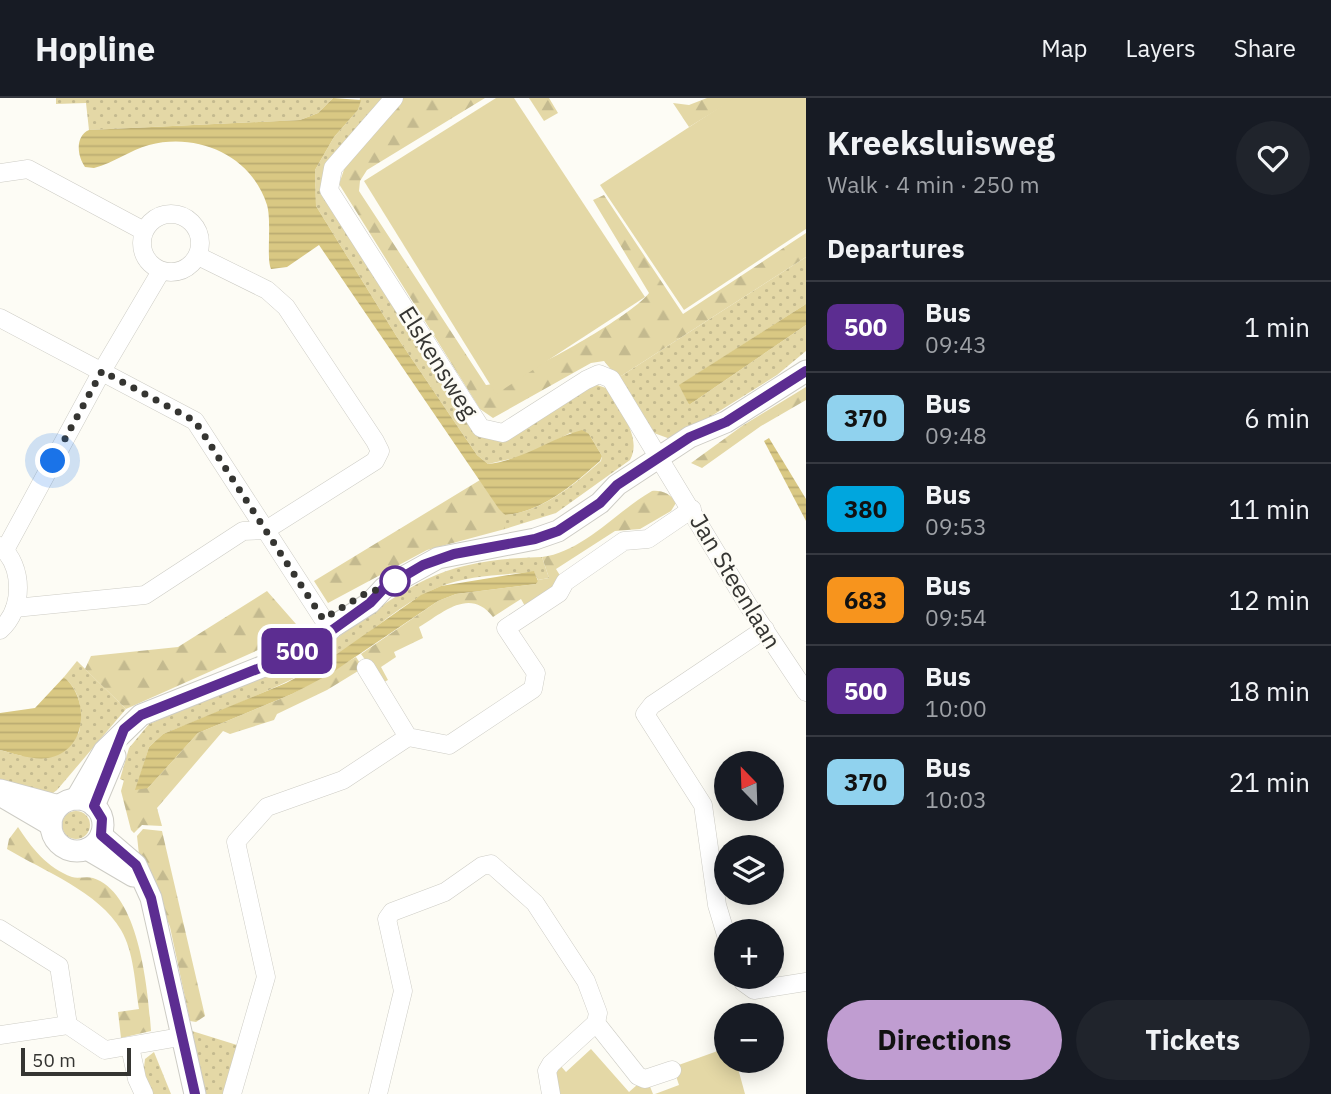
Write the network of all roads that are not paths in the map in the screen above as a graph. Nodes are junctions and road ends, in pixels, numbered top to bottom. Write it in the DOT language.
graph roads {
  1 [pos="394,98"];
  2 [pos="0,173"];
  3 [pos="144,231"];
  4 [pos="198,256"];
  5 [pos="161,271"];
  6 [pos="0,318"];
  7 [pos="102,371"];
  8 [pos="806,371"];
  9 [pos="664,463"];
  10 [pos="692,509"];
  11 [pos="266,530"];
  12 [pos="3,548"];
  13 [pos="15,608"];
  14 [pos="327,625"];
  15 [pos="765,629"];
  16 [pos="0,630"];
  17 [pos="366,668"];
  18 [pos="806,692"];
  19 [pos="408,737"];
  20 [pos="0,790"];
  21 [pos="0,795"];
  22 [pos="70,809"];
  23 [pos="94,842"];
  24 [pos="722,919"];
  25 [pos="0,929"];
  26 [pos="806,982"];
  27 [pos="784,985"];
  28 [pos="596,1023"];
  29 [pos="68,1025"];
  30 [pos="0,1035"];
  31 [pos="180,1037"];
  32 [pos="130,1047"];
  33 [pos="672,1070"];
  34 [pos="144,1094"];
  35 [pos="195,1094"];
  36 [pos="232,1094"];
  37 [pos="378,1094"];
  38 [pos="551,1094"];
  1 -- 9 [label="street, Elskensweg"];
  2 -- 3 [label="street"];
  3 -- 4 [label="street"];
  3 -- 5 [label="street"];
  4 -- 5 [label="street"];
  4 -- 11 [label="street"];
  5 -- 7 [label="street"];
  6 -- 7 [label="street"];
  7 -- 11 [label="street"];
  7 -- 12 [label="street"];
  8 -- 9 [label="street"];
  9 -- 10 [label="street, Jan Steenlaan"];
  9 -- 14 [label="street"];
  10 -- 15 [label="street, Jan Steenlaan"];
  10 -- 19 [label="street"];
  11 -- 13 [label="street"];
  11 -- 14 [label="street"];
  12 -- 13 [label="street"];
  13 -- 16 [label="street"];
  14 -- 22 [label="street"];
  15 -- 18 [label="street, Jan Steenlaan"];
  15 -- 24 [label="street"];
  17 -- 19 [label="street"];
  19 -- 36 [label="street"];
  20 -- 22 [label="street"];
  21 -- 22 [label="street"];
  22 -- 23 [label="street"];
  22 -- 23 [label="street"];
  23 -- 31 [label="street"];
  25 -- 29 [label="street"];
  26 -- 27 [label="street"];
  28 -- 33 [label="street"];
  28 -- 37 [label="street"];
  28 -- 38 [label="street"];
  29 -- 30 [label="street"];
  29 -- 32 [label="street"];
  31 -- 32 [label="street"];
  31 -- 35 [label="street"];
  32 -- 34 [label="street"];
}
